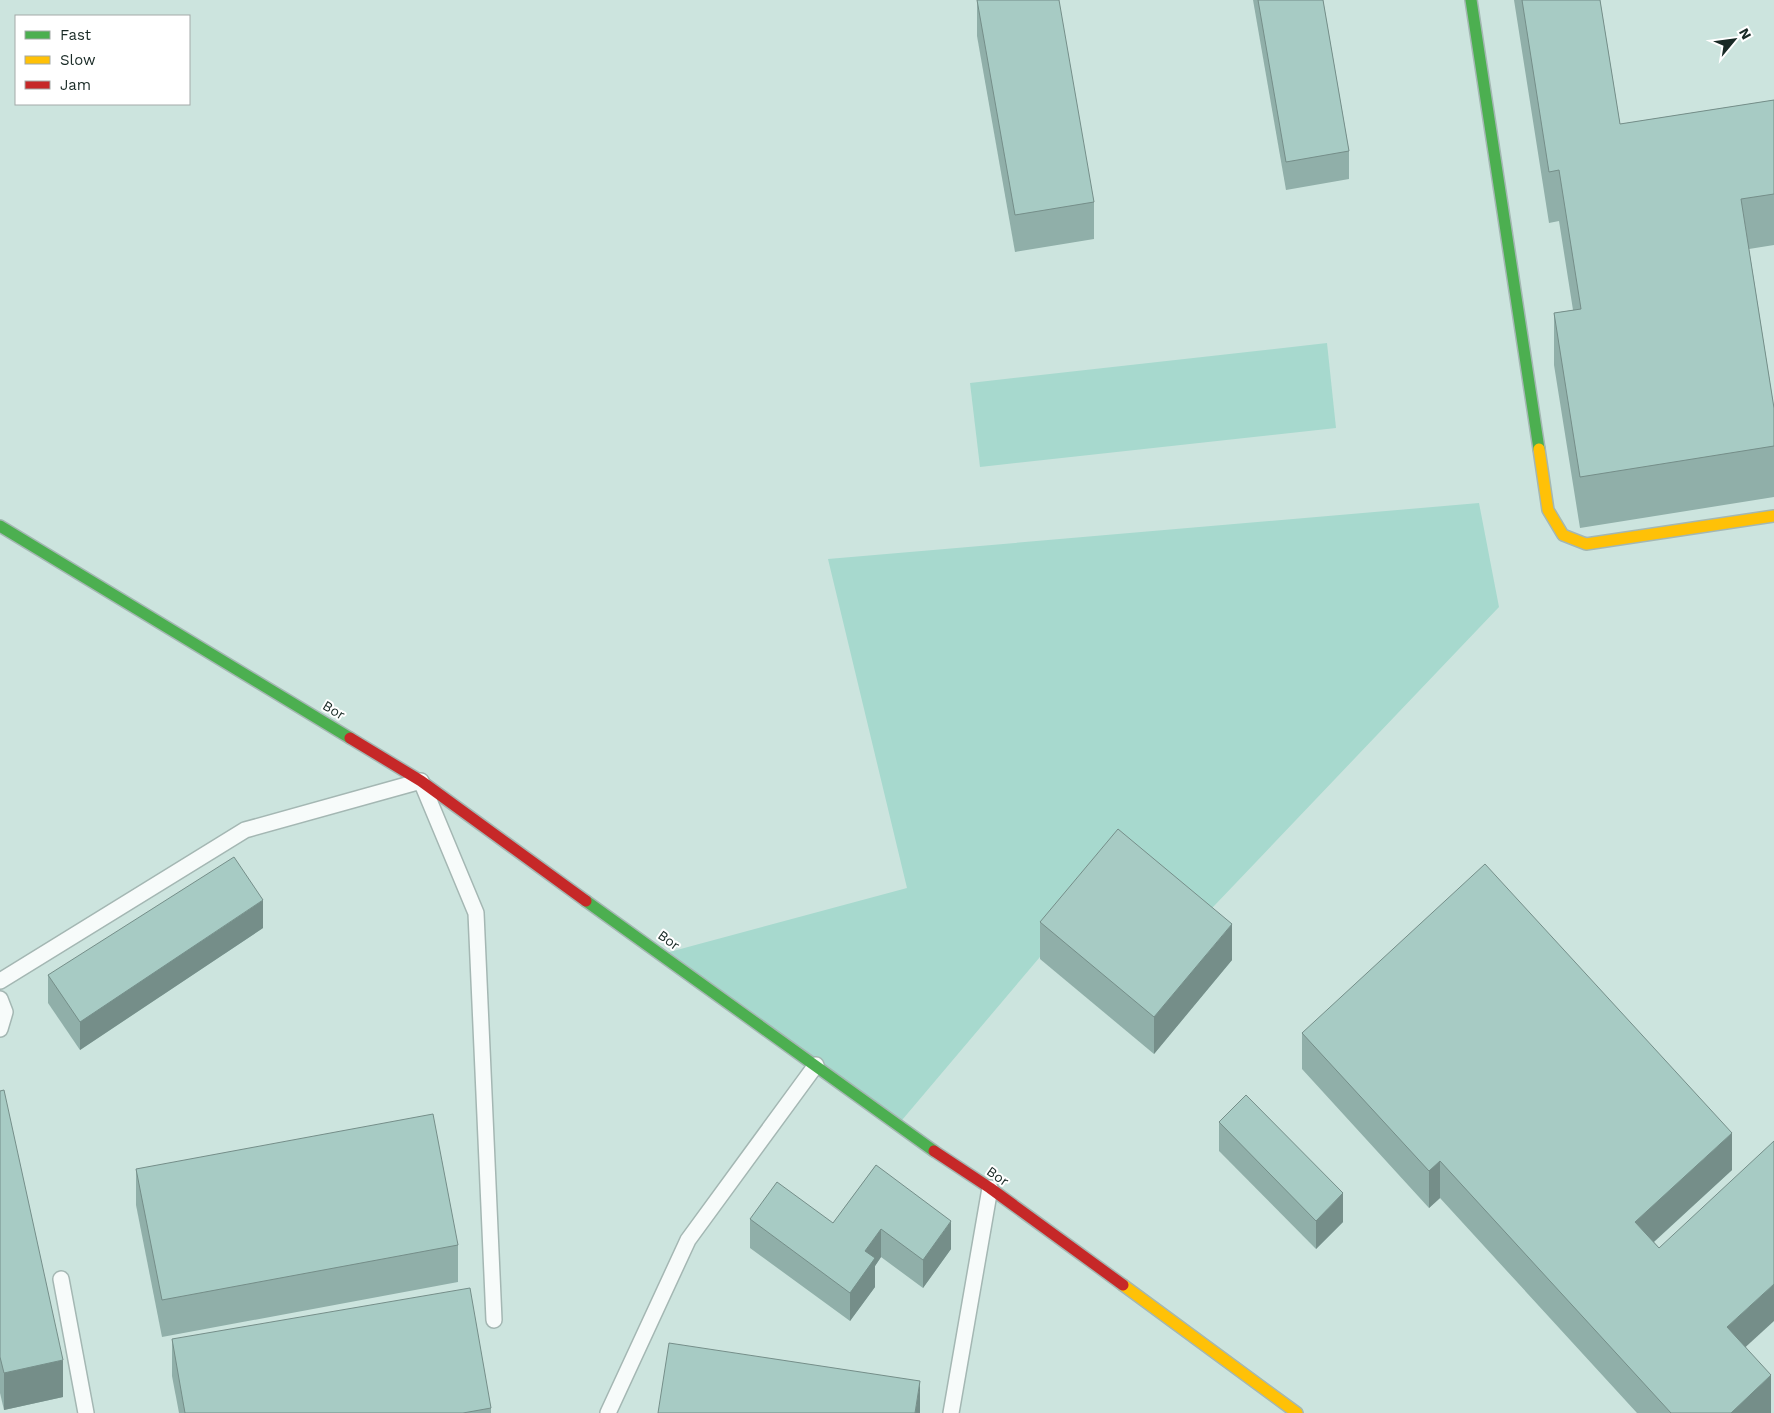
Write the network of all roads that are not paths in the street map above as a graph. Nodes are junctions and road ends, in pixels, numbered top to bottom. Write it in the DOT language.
graph roads {
  1 [pos="1471,0"];
  2 [pos="1774,516"];
  3 [pos="0,526"];
  4 [pos="421,781"];
  5 [pos="0,981"];
  6 [pos="0,999"];
  7 [pos="0,1029"];
  8 [pos="816,1065"];
  9 [pos="990,1188"];
  10 [pos="61,1279"];
  11 [pos="494,1320"];
  12 [pos="86,1413"];
  13 [pos="608,1413"];
  14 [pos="950,1413"];
  15 [pos="1297,1413"];
  1 -- 2 [label="street"];
  3 -- 4 [label="street, Bor"];
  4 -- 5 [label="lane"];
  4 -- 8 [label="street, Bor"];
  4 -- 11 [label="lane"];
  6 -- 7 [label="lane"];
  8 -- 9 [label="street, Bor"];
  8 -- 13 [label="lane"];
  9 -- 14 [label="lane"];
  9 -- 15 [label="street, Bor"];
  10 -- 12 [label="lane"];
}
